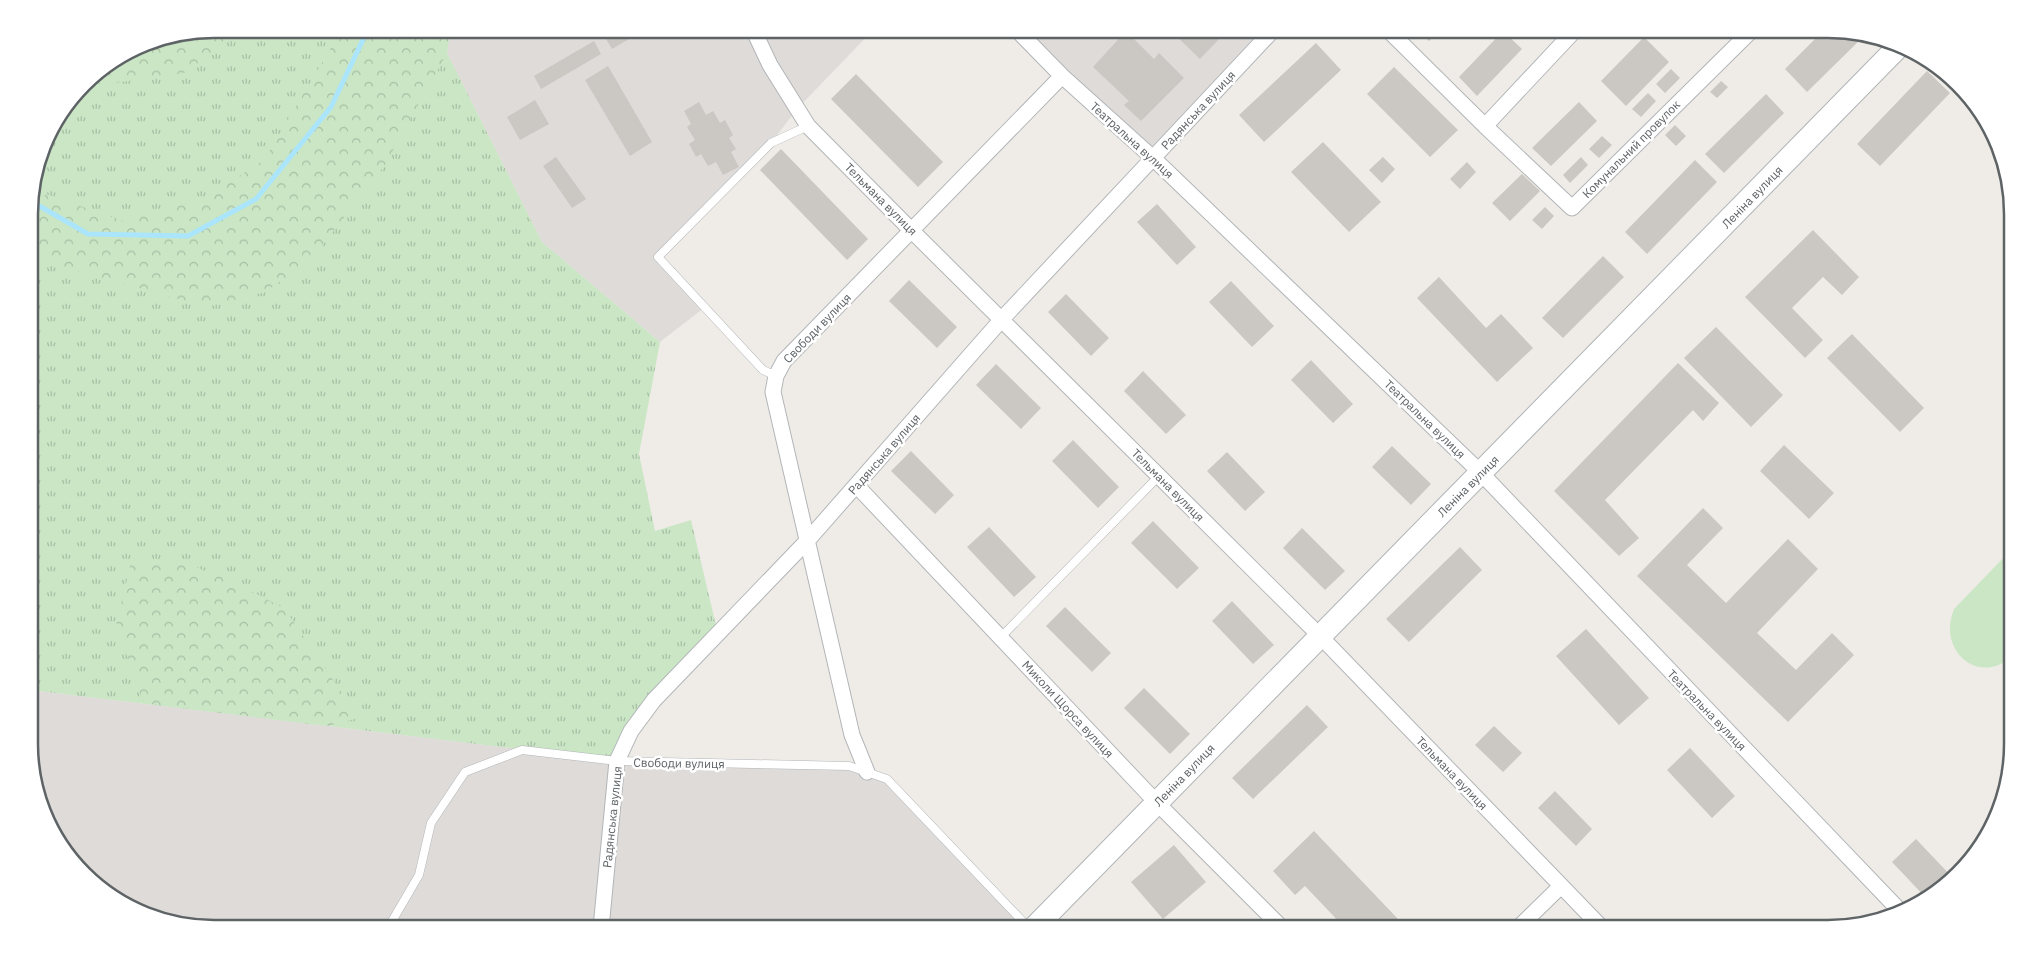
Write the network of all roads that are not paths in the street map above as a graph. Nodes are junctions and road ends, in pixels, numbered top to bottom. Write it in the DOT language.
graph roads {
  1 [pos="757,38"];
  2 [pos="1025,38"];
  3 [pos="1266,38"];
  4 [pos="1397,38"];
  5 [pos="1568,38"];
  6 [pos="1744,38"];
  7 [pos="1895,51"];
  8 [pos="1062,76"];
  9 [pos="808,126"];
  10 [pos="1485,126"];
  11 [pos="1153,158"];
  12 [pos="912,231"];
  13 [pos="1002,319"];
  14 [pos="776,376"];
  15 [pos="1481,473"];
  16 [pos="1159,476"];
  17 [pos="857,486"];
  18 [pos="807,541"];
  19 [pos="1320,636"];
  20 [pos="1000,638"];
  21 [pos="617,761"];
  22 [pos="867,772"];
  23 [pos="1157,803"];
  24 [pos="1561,886"];
  25 [pos="1895,906"];
  26 [pos="393,920"];
  27 [pos="602,920"];
  28 [pos="1021,920"];
  29 [pos="1042,920"];
  30 [pos="1274,920"];
  31 [pos="1526,920"];
  32 [pos="1594,920"];
  1 -- 9 [label="street, Тельмана вулиця"];
  2 -- 8 [label="street, Театральна вулиця"];
  3 -- 11 [label="street, Радянська вулиця"];
  4 -- 10 [label="street, Комунальний провулок"];
  5 -- 10 [label="street"];
  6 -- 10 [label="street, Комунальний провулок"];
  7 -- 15 [label="street, Леніна вулиця"];
  8 -- 11 [label="street, Театральна вулиця"];
  8 -- 12 [label="street, Свободи вулиця"];
  9 -- 12 [label="street, Тельмана вулиця"];
  9 -- 14 [label="lane"];
  11 -- 13 [label="street, Радянська вулиця"];
  11 -- 15 [label="street, Театральна вулиця"];
  12 -- 13 [label="street, Тельмана вулиця"];
  12 -- 14 [label="street, Свободи вулиця"];
  13 -- 16 [label="street, Тельмана вулиця"];
  13 -- 17 [label="street, Радянська вулиця"];
  14 -- 18 [label="street, Свободи вулиця"];
  15 -- 19 [label="street, Леніна вулиця"];
  15 -- 25 [label="street, Театральна вулиця"];
  16 -- 19 [label="street, Тельмана вулиця"];
  16 -- 20 [label="lane"];
  17 -- 18 [label="street, Радянська вулиця"];
  17 -- 20 [label="street, Миколи Щорса вулиця"];
  18 -- 21 [label="street, Радянська вулиця"];
  18 -- 22 [label="street, Свободи вулиця"];
  19 -- 23 [label="street, Леніна вулиця"];
  19 -- 24 [label="street, Тельмана вулиця"];
  20 -- 23 [label="street, Миколи Щорса вулиця"];
  21 -- 22 [label="lane, Свободи вулиця"];
  21 -- 26 [label="lane, Свободи вулиця"];
  21 -- 27 [label="street, Радянська вулиця"];
  22 -- 28 [label="lane, Свободи вулиця"];
  23 -- 29 [label="street, Леніна вулиця"];
  23 -- 30 [label="street, Миколи Щорса вулиця"];
  24 -- 31 [label="street"];
  24 -- 32 [label="street, Тельмана вулиця"];
}
